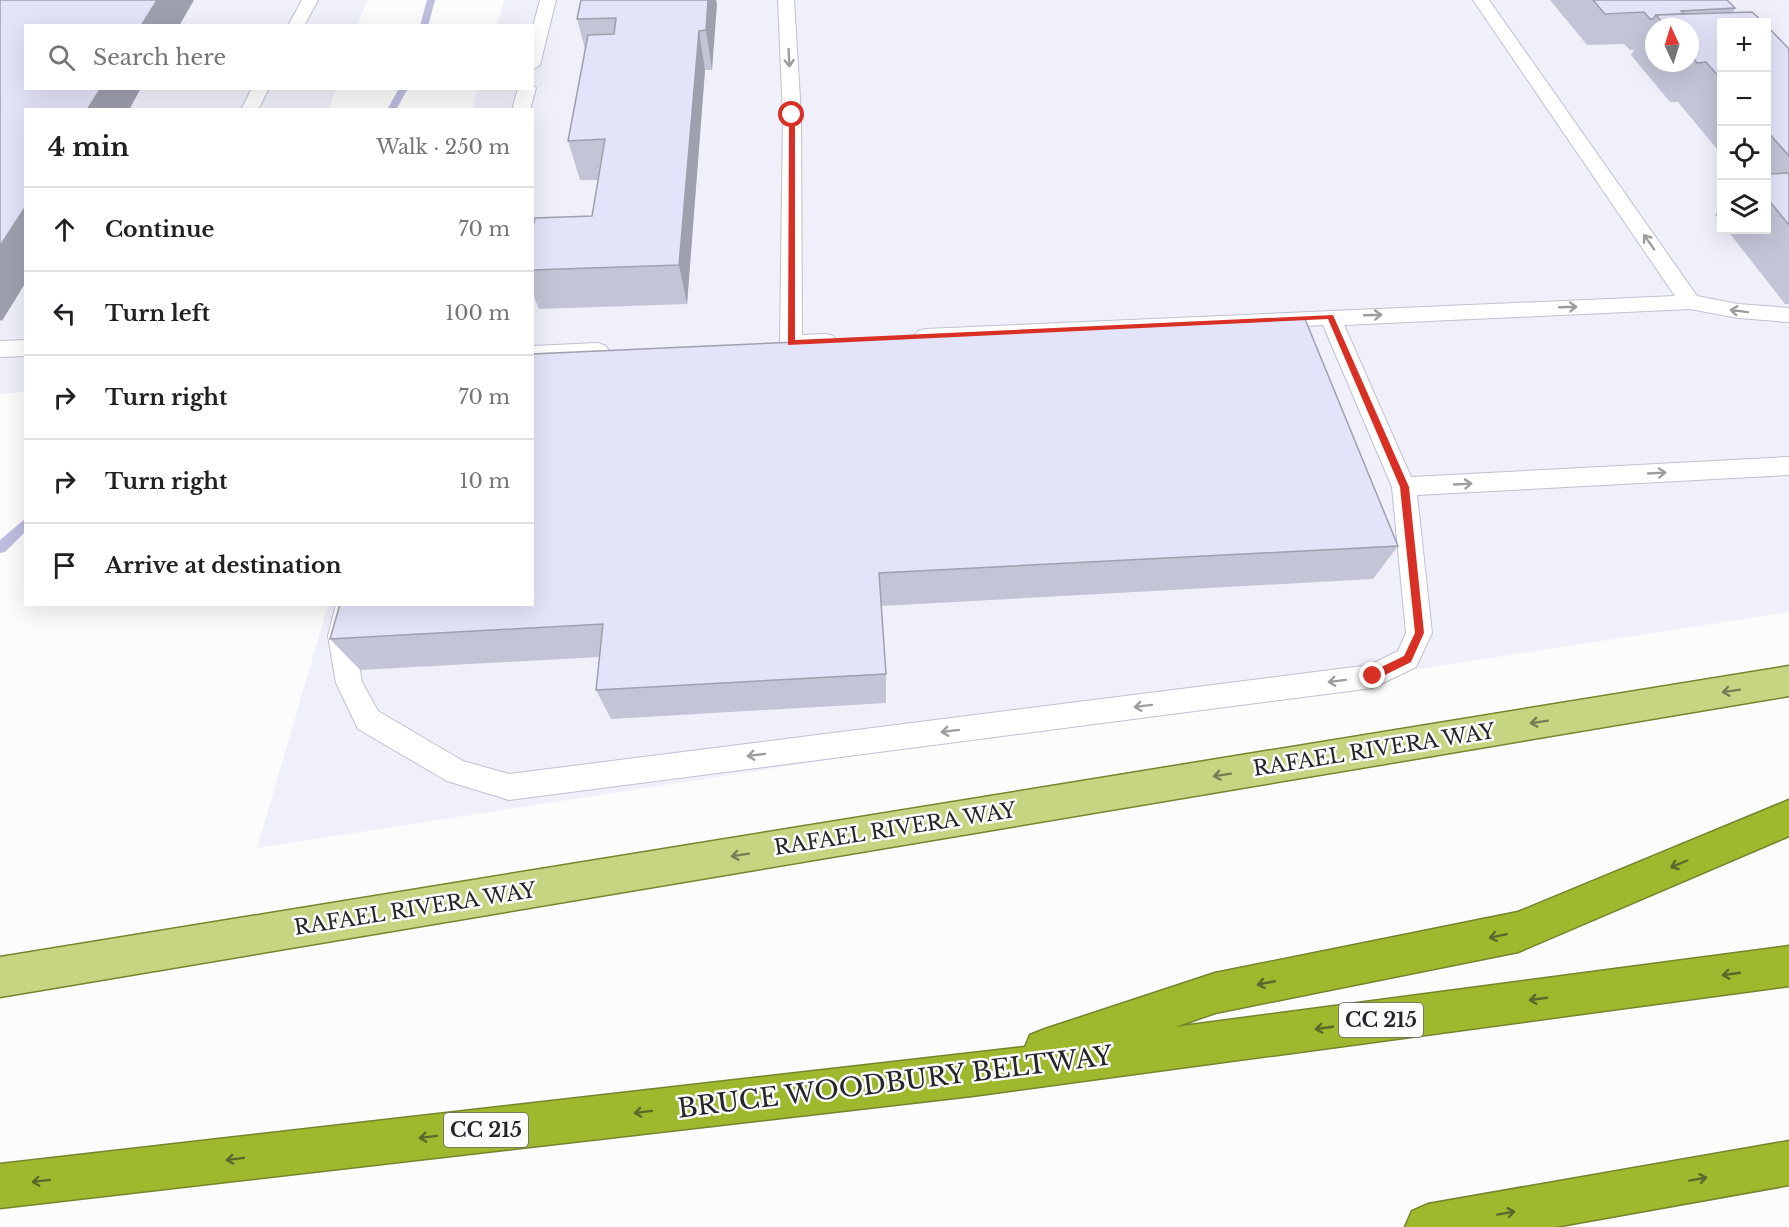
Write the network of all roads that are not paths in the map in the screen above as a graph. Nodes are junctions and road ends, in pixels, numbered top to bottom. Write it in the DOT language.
graph roads {
  1 [pos="310,0"];
  2 [pos="548,0"];
  3 [pos="786,0"];
  4 [pos="1481,0"];
  5 [pos="297,24"];
  6 [pos="534,56"];
  7 [pos="260,90"];
  8 [pos="526,90"];
  9 [pos="250,108"];
  10 [pos="522,108"];
  11 [pos="1690,302"];
  12 [pos="1789,315"];
  13 [pos="1330,316"];
  14 [pos="908,337"];
  15 [pos="850,340"];
  16 [pos="791,343"];
  17 [pos="768,344"];
  18 [pos="24,348"];
  19 [pos="0,349"];
  20 [pos="615,350"];
  21 [pos="534,354"];
  22 [pos="1789,466"];
  23 [pos="1404,487"];
  24 [pos="348,606"];
  25 [pos="1789,681"];
  26 [pos="1789,818"];
  27 [pos="1789,966"];
  28 [pos="0,977"];
  29 [pos="972,1075"];
  30 [pos="1789,1163"];
  31 [pos="0,1186"];
  32 [pos="1428,1227"];
  1 -- 5 [label="lane"];
  2 -- 6 [label="lane"];
  3 -- 16 [label="lane, one-way"];
  11 -- 4 [label="lane, one-way"];
  7 -- 9 [label="lane"];
  8 -- 10 [label="lane"];
  12 -- 11 [label="lane, one-way"];
  13 -- 11 [label="lane, one-way"];
  13 -- 14 [label="lane"];
  13 -- 23 [label="lane"];
  15 -- 16 [label="lane"];
  16 -- 17 [label="lane"];
  18 -- 19 [label="lane"];
  20 -- 21 [label="lane"];
  23 -- 22 [label="lane, one-way"];
  23 -- 24 [label="lane, one-way"];
  25 -- 28 [label="main road, RAFAEL RIVERA WAY, one-way"];
  26 -- 29 [label="highway, one-way"];
  27 -- 29 [label="highway, BRUCE WOODBURY BELTWAY / CC 215, one-way"];
  29 -- 31 [label="highway, BRUCE WOODBURY BELTWAY / CC 215, one-way"];
  32 -- 30 [label="highway, one-way"];
}
